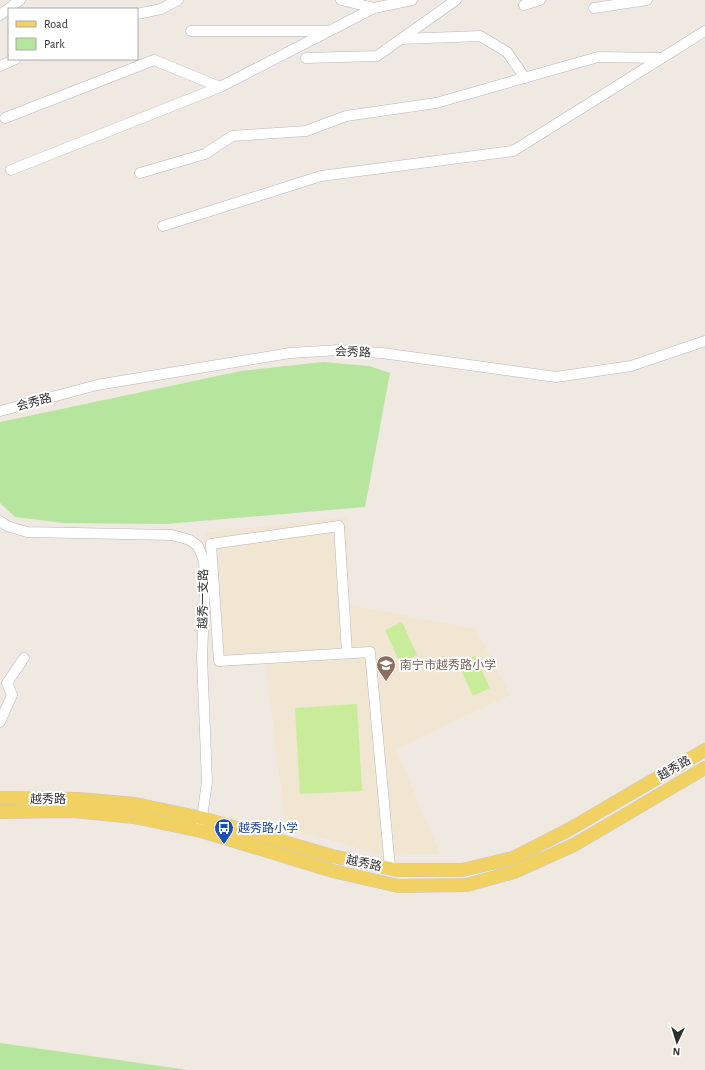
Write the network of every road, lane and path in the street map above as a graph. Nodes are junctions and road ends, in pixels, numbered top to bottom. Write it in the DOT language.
graph roads {
  1 [pos="20,0"];
  2 [pos="178,0"];
  3 [pos="341,0"];
  4 [pos="412,0"];
  5 [pos="456,0"];
  6 [pos="540,0"];
  7 [pos="647,0"];
  8 [pos="524,5"];
  9 [pos="9,8"];
  10 [pos="374,8"];
  11 [pos="594,8"];
  12 [pos="138,14"];
  13 [pos="191,31"];
  14 [pos="330,31"];
  15 [pos="705,32"];
  16 [pos="400,39"];
  17 [pos="306,58"];
  18 [pos="661,58"];
  19 [pos="14,60"];
  20 [pos="0,66"];
  21 [pos="525,78"];
  22 [pos="220,86"];
  23 [pos="5,118"];
  24 [pos="11,170"];
  25 [pos="140,173"];
  26 [pos="163,226"];
  27 [pos="705,341"];
  28 [pos="0,411"];
  29 [pos="0,521"];
  30 [pos="347,653"];
  31 [pos="24,658"];
  32 [pos="0,722"];
  33 [pos="705,750"];
  34 [pos="705,768"];
  35 [pos="0,798"];
  36 [pos="0,812"];
  37 [pos="201,824"];
  38 [pos="390,868"];
  1 -- 9 [label="street"];
  2 -- 12 [label="street"];
  3 -- 10 [label="street"];
  4 -- 10 [label="street"];
  5 -- 16 [label="street"];
  6 -- 8 [label="street"];
  7 -- 11 [label="street"];
  10 -- 14 [label="street"];
  13 -- 14 [label="street"];
  14 -- 22 [label="street"];
  15 -- 18 [label="street"];
  16 -- 17 [label="street"];
  16 -- 21 [label="street"];
  18 -- 21 [label="street"];
  18 -- 26 [label="street"];
  19 -- 20 [label="street"];
  21 -- 25 [label="street"];
  22 -- 23 [label="street"];
  22 -- 24 [label="street"];
  27 -- 28 [label="street, 会秀路"];
  29 -- 37 [label="street, 越秀一支路"];
  30 -- 30 [label="street"];
  30 -- 38 [label="street"];
  31 -- 32 [label="street"];
  33 -- 38 [label="main road, 越秀路"];
  34 -- 37 [label="main road, 越秀路"];
  35 -- 37 [label="main road, 越秀路"];
  36 -- 37 [label="main road, 越秀路"];
  37 -- 38 [label="main road, 越秀路"];
}
